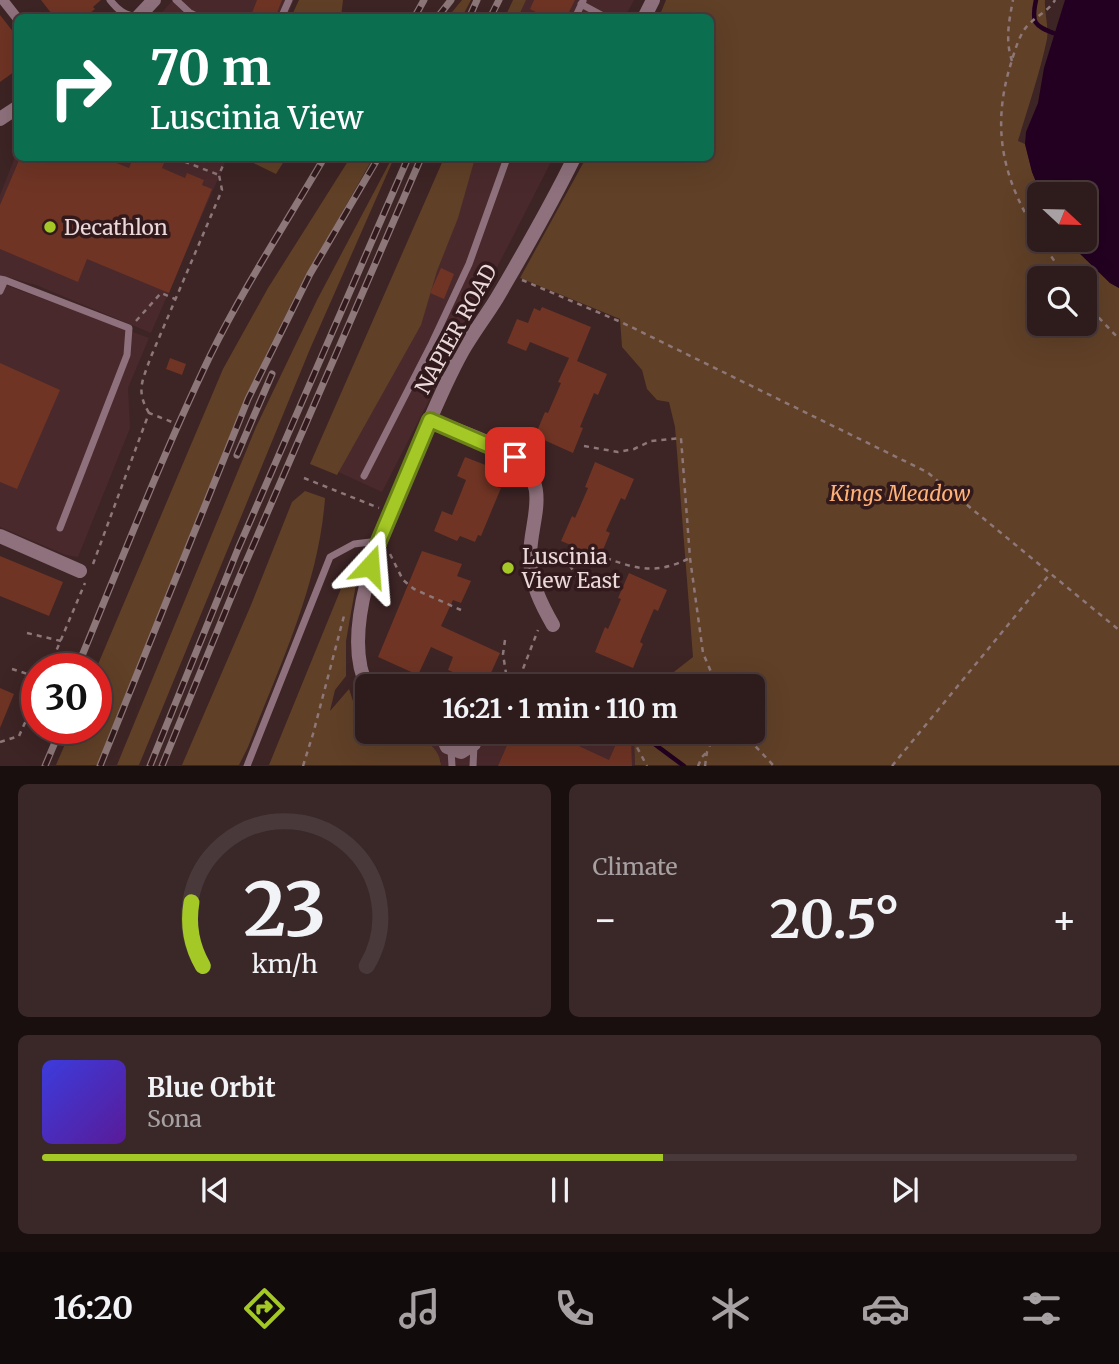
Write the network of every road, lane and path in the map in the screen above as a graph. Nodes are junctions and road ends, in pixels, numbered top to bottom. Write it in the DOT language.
graph roads {
  1 [pos="3,0"];
  2 [pos="110,0"];
  3 [pos="154,0"];
  4 [pos="176,0"];
  5 [pos="1013,0"];
  6 [pos="1055,0"];
  7 [pos="582,2"];
  8 [pos="14,14"];
  9 [pos="128,14"];
  10 [pos="140,14"];
  11 [pos="192,14"];
  12 [pos="601,14"];
  13 [pos="1012,61"];
  14 [pos="183,161"];
  15 [pos="225,161"];
  16 [pos="506,161"];
  17 [pos="572,161"];
  18 [pos="219,175"];
  19 [pos="1027,217"];
  20 [pos="511,275"];
  21 [pos="2,279"];
  22 [pos="0,291"];
  23 [pos="175,299"];
  24 [pos="1097,316"];
  25 [pos="129,328"];
  26 [pos="1119,339"];
  27 [pos="149,413"];
  28 [pos="430,420"];
  29 [pos="172,422"];
  30 [pos="584,446"];
  31 [pos="363,475"];
  32 [pos="304,478"];
  33 [pos="391,512"];
  34 [pos="60,528"];
  35 [pos="0,536"];
  36 [pos="379,541"];
  37 [pos="531,550"];
  38 [pos="606,558"];
  39 [pos="690,558"];
  40 [pos="87,570"];
  41 [pos="1049,575"];
  42 [pos="583,589"];
  43 [pos="348,603"];
  44 [pos="461,610"];
  45 [pos="545,612"];
  46 [pos="553,625"];
  47 [pos="1119,630"];
  48 [pos="27,633"];
  49 [pos="505,640"];
  50 [pos="61,641"];
  51 [pos="56,653"];
  52 [pos="12,669"];
  53 [pos="21,672"];
  54 [pos="362,674"];
  55 [pos="713,674"];
  56 [pos="21,732"];
  57 [pos="0,742"];
  58 [pos="445,744"];
  59 [pos="471,744"];
  60 [pos="474,744"];
  61 [pos="635,744"];
  62 [pos="710,744"];
  63 [pos="754,744"];
  64 [pos="450,750"];
  65 [pos="707,752"];
  66 [pos="706,763"];
  67 [pos="247,765"];
  68 [pos="303,765"];
  69 [pos="452,765"];
  70 [pos="472,765"];
  71 [pos="646,765"];
  72 [pos="698,765"];
  73 [pos="774,765"];
  74 [pos="892,765"];
  1 -- 8 [label="street"];
  2 -- 9 [label="lane"];
  3 -- 10 [label="street"];
  4 -- 11 [label="lane"];
  5 -- 13 [label="path"];
  6 -- 13 [label="path"];
  7 -- 12 [label="lane"];
  13 -- 19 [label="path"];
  14 -- 18 [label="path"];
  15 -- 18 [label="path"];
  16 -- 31 [label="lane"];
  17 -- 20 [label="street, NAPIER ROAD"];
  18 -- 23 [label="path"];
  20 -- 28 [label="street, NAPIER ROAD"];
  20 -- 41 [label="path"];
  21 -- 22 [label="lane"];
  21 -- 25 [label="lane"];
  23 -- 25 [label="path"];
  23 -- 27 [label="path"];
  24 -- 26 [label="path"];
  25 -- 34 [label="lane"];
  27 -- 29 [label="path"];
  27 -- 40 [label="path"];
  28 -- 33 [label="street, NAPIER ROAD"];
  28 -- 37 [label="street"];
  30 -- 39 [label="path"];
  32 -- 33 [label="path"];
  33 -- 36 [label="street, NAPIER ROAD"];
  35 -- 40 [label="street"];
  36 -- 44 [label="path"];
  36 -- 54 [label="street, NAPIER ROAD"];
  36 -- 67 [label="lane"];
  37 -- 42 [label="path"];
  37 -- 45 [label="street"];
  38 -- 39 [label="path"];
  39 -- 55 [label="path"];
  40 -- 50 [label="path"];
  41 -- 47 [label="path"];
  41 -- 74 [label="path"];
  43 -- 68 [label="path"];
  45 -- 46 [label="street"];
  45 -- 49 [label="path"];
  48 -- 50 [label="path"];
  50 -- 51 [label="path"];
  52 -- 53 [label="path"];
  56 -- 57 [label="path"];
  58 -- 64 [label="street"];
  59 -- 64 [label="street"];
  60 -- 70 [label="lane"];
  61 -- 71 [label="path"];
  62 -- 65 [label="path"];
  63 -- 73 [label="path"];
  64 -- 69 [label="lane"];
  65 -- 66 [label="path"];
  65 -- 72 [label="path"];
}
